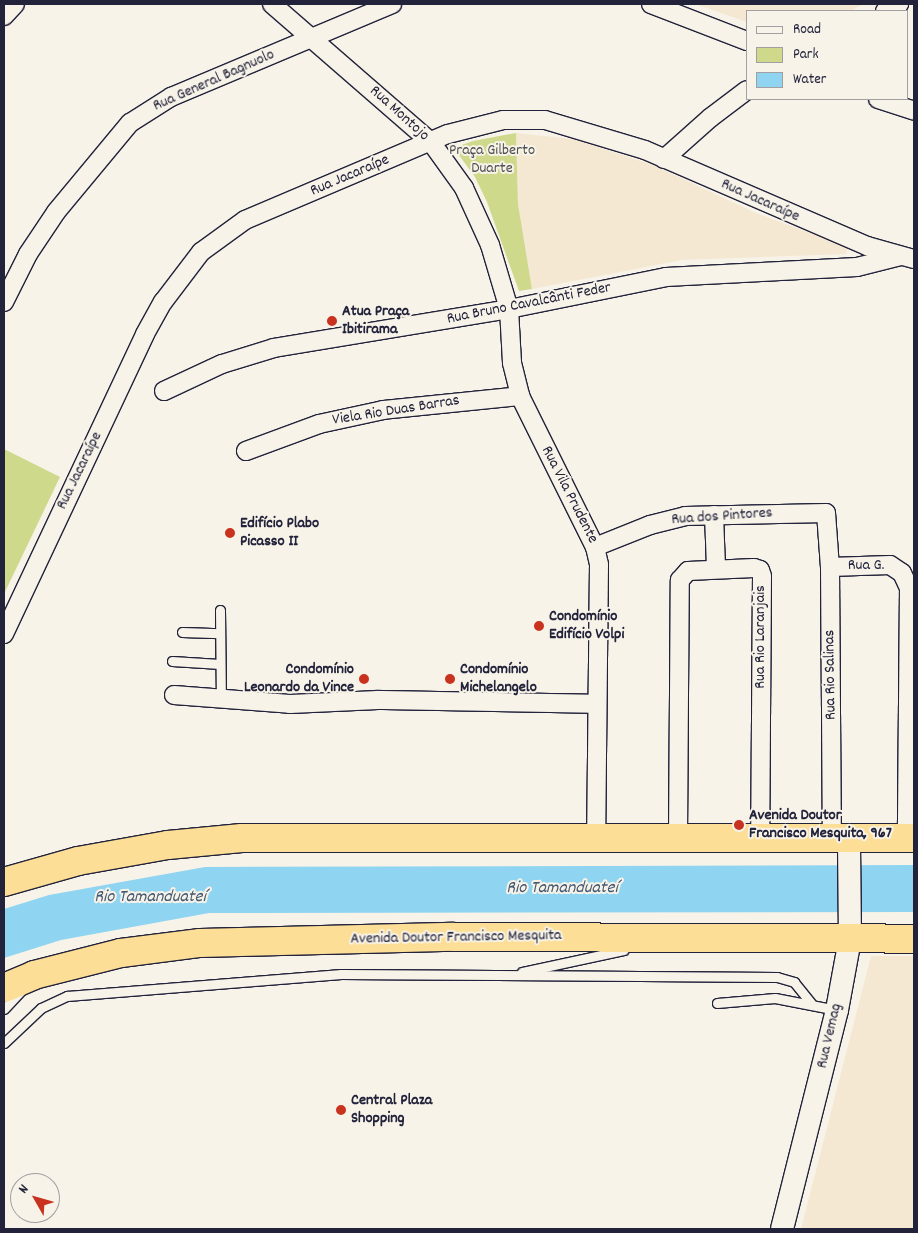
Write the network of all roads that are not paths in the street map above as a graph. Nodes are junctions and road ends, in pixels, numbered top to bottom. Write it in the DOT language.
graph roads {
  1 [pos="15,4"];
  2 [pos="272,4"];
  3 [pos="392,4"];
  4 [pos="651,4"];
  5 [pos="899,4"];
  6 [pos="887,10"];
  7 [pos="4,16"];
  8 [pos="315,38"];
  9 [pos="746,42"];
  10 [pos="746,91"];
  11 [pos="881,100"];
  12 [pos="914,111"];
  13 [pos="431,142"];
  14 [pos="664,159"];
  15 [pos="908,258"];
  16 [pos="4,302"];
  17 [pos="509,309"];
  18 [pos="164,391"];
  19 [pos="520,396"];
  20 [pos="246,450"];
  21 [pos="824,512"];
  22 [pos="714,515"];
  23 [pos="596,547"];
  24 [pos="830,567"];
  25 [pos="716,568"];
  26 [pos="220,610"];
  27 [pos="182,632"];
  28 [pos="220,633"];
  29 [pos="4,634"];
  30 [pos="172,660"];
  31 [pos="220,664"];
  32 [pos="174,695"];
  33 [pos="221,701"];
  34 [pos="597,704"];
  35 [pos="596,837"];
  36 [pos="678,837"];
  37 [pos="760,837"];
  38 [pos="911,838"];
  39 [pos="843,844"];
  40 [pos="4,882"];
  41 [pos="850,928"];
  42 [pos="690,937"];
  43 [pos="914,939"];
  44 [pos="34,975"];
  45 [pos="510,975"];
  46 [pos="4,988"];
  47 [pos="717,1003"];
  48 [pos="811,1003"];
  49 [pos="4,1009"];
  50 [pos="837,1010"];
  51 [pos="4,1043"];
  52 [pos="782,1229"];
  1 -- 7 [label="street"];
  2 -- 8 [label="street, Rua Montojo"];
  3 -- 8 [label="street, Rua General Bagnuolo"];
  4 -- 9 [label="street"];
  5 -- 6 [label="street"];
  8 -- 13 [label="street, Rua Montojo"];
  8 -- 16 [label="street, Rua General Bagnuolo"];
  10 -- 14 [label="street"];
  11 -- 12 [label="street"];
  13 -- 14 [label="street, Rua Jacaraípe"];
  13 -- 17 [label="street, Rua Montojo"];
  13 -- 29 [label="street, Rua Jacaraípe"];
  14 -- 15 [label="street, Rua Jacaraípe"];
  15 -- 17 [label="street, Rua Bruno Cavalcânti Feder"];
  17 -- 18 [label="street, Rua Bruno Cavalcânti Feder"];
  17 -- 19 [label="street, Rua Vila Prudente"];
  19 -- 20 [label="street, Viela Rio Duas Barras"];
  19 -- 23 [label="street, Rua Vila Prudente"];
  21 -- 22 [label="street, Rua dos Pintores"];
  21 -- 24 [label="street, Rua Rio Salinas"];
  22 -- 23 [label="street, Rua dos Pintores"];
  22 -- 25 [label="street"];
  23 -- 34 [label="street, Rua Vila Prudente"];
  24 -- 38 [label="street, Rua G."];
  24 -- 39 [label="street, Rua Rio Salinas"];
  25 -- 36 [label="street, Rua Rio Laranjais"];
  25 -- 37 [label="street, Rua Rio Laranjais"];
  26 -- 28 [label="lane"];
  27 -- 28 [label="lane"];
  28 -- 31 [label="lane"];
  30 -- 31 [label="lane"];
  31 -- 33 [label="lane"];
  32 -- 33 [label="street"];
  33 -- 34 [label="street"];
  34 -- 35 [label="street, Rua Vila Prudente"];
  35 -- 36 [label="highway"];
  35 -- 40 [label="highway"];
  36 -- 37 [label="highway"];
  37 -- 39 [label="highway"];
  38 -- 39 [label="highway"];
  39 -- 41 [label="street, Rua Vemag"];
  41 -- 42 [label="highway, Avenida Doutor Francisco Mesquita"];
  41 -- 43 [label="highway, Avenida Doutor Francisco Mesquita"];
  41 -- 50 [label="street, Rua Vemag"];
  42 -- 44 [label="highway, Avenida Doutor Francisco Mesquita"];
  42 -- 45 [label="lane"];
  44 -- 46 [label="highway, Avenida Doutor Francisco Mesquita"];
  44 -- 49 [label="lane"];
  45 -- 48 [label="lane"];
  45 -- 51 [label="lane"];
  47 -- 48 [label="lane"];
  48 -- 50 [label="lane"];
  50 -- 52 [label="street, Rua Vemag"];
}
